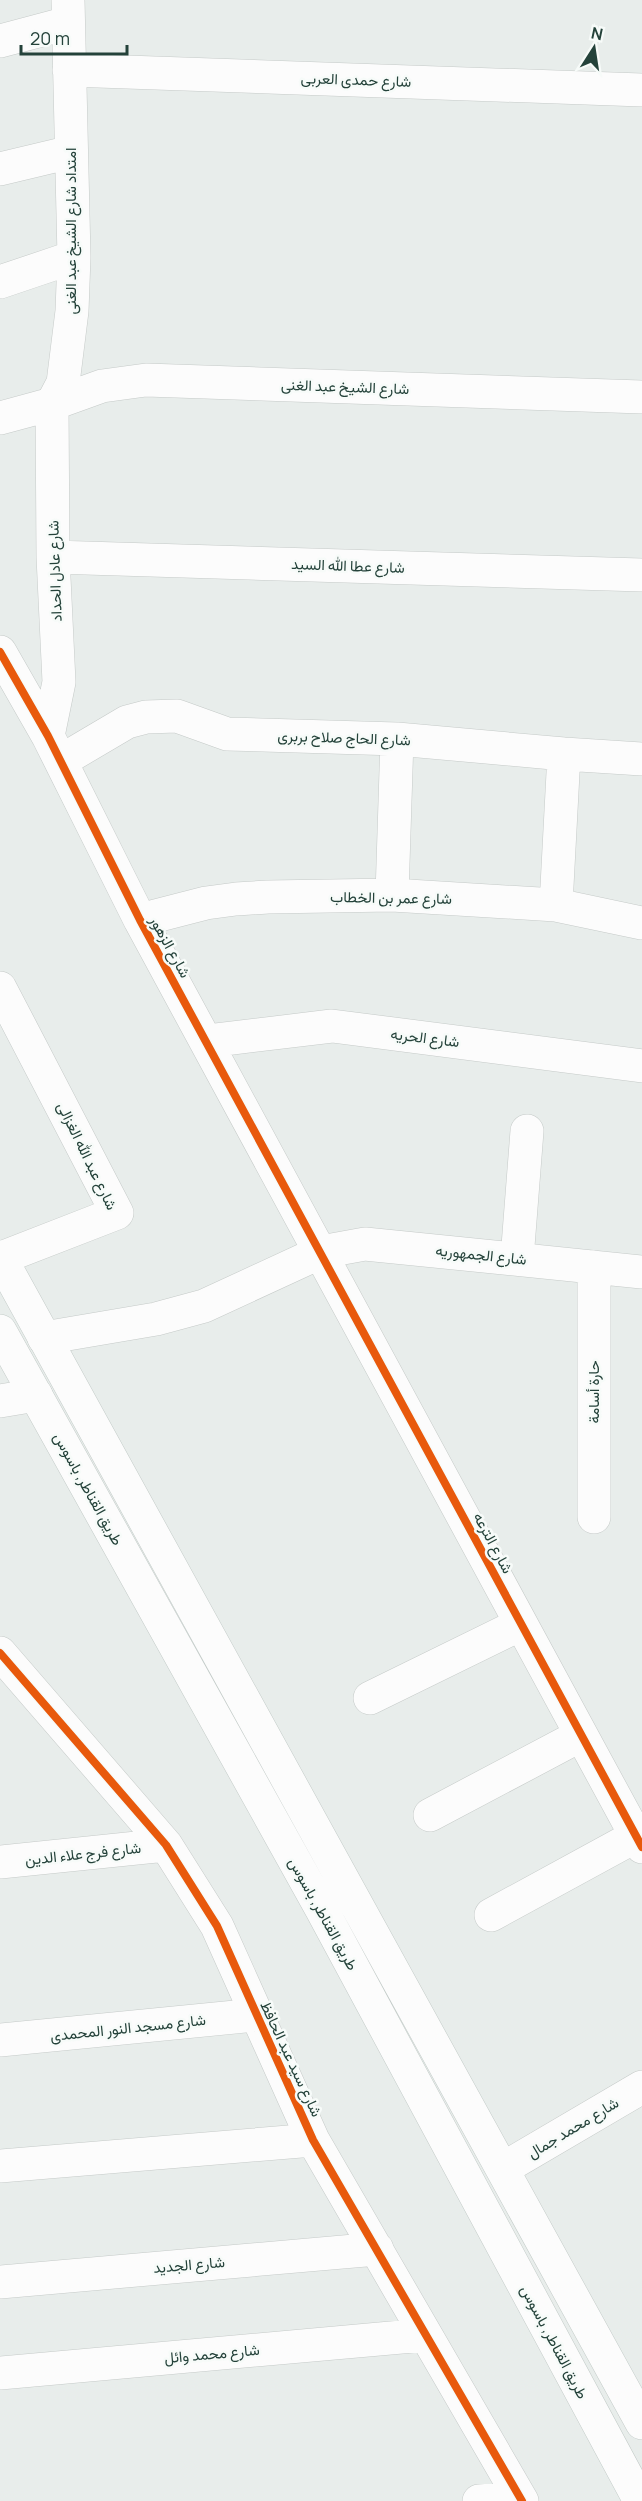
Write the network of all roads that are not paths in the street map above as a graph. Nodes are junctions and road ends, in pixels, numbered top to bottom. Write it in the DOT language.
graph roads {
  1 [pos="68,11"];
  2 [pos="0,40"];
  3 [pos="69,70"];
  4 [pos="642,90"];
  5 [pos="71,152"];
  6 [pos="0,169"];
  7 [pos="74,257"];
  8 [pos="0,282"];
  9 [pos="642,397"];
  10 [pos="52,404"];
  11 [pos="0,418"];
  12 [pos="53,557"];
  13 [pos="642,574"];
  14 [pos="0,652"];
  15 [pos="397,739"];
  16 [pos="54,749"];
  17 [pos="564,754"];
  18 [pos="642,759"];
  19 [pos="392,895"];
  20 [pos="556,905"];
  21 [pos="140,920"];
  22 [pos="642,923"];
  23 [pos="0,988"];
  24 [pos="208,1041"];
  25 [pos="642,1066"];
  26 [pos="527,1131"];
  27 [pos="321,1252"];
  28 [pos="0,1257"];
  29 [pos="518,1259"];
  30 [pos="594,1267"];
  31 [pos="642,1272"];
  32 [pos="0,1331"];
  33 [pos="44,1338"];
  34 [pos="36,1395"];
  35 [pos="0,1401"];
  36 [pos="594,1517"];
  37 [pos="521,1624"];
  38 [pos="3,1661"];
  39 [pos="370,1698"];
  40 [pos="581,1735"];
  41 [pos="430,1815"];
  42 [pos="639,1841"];
  43 [pos="166,1845"];
  44 [pos="0,1862"];
  45 [pos="490,1916"];
  46 [pos="256,2015"];
  47 [pos="0,2040"];
  48 [pos="642,2087"];
  49 [pos="313,2140"];
  50 [pos="0,2166"];
  51 [pos="504,2168"];
  52 [pos="377,2249"];
  53 [pos="0,2282"];
  54 [pos="424,2335"];
  55 [pos="0,2373"];
  56 [pos="642,2423"];
  57 [pos="521,2499"];
  58 [pos="479,2501"];
  59 [pos="640,2501"];
  1 -- 2 [label="street"];
  1 -- 3 [label="street, امتداد شارع الشيخ عبد الغنى"];
  3 -- 4 [label="street, شارع حمدى العربى"];
  3 -- 5 [label="street, امتداد شارع الشيخ عبد الغنى"];
  5 -- 6 [label="street"];
  5 -- 7 [label="street, امتداد شارع الشيخ عبد الغنى"];
  7 -- 8 [label="street"];
  7 -- 10 [label="street, امتداد شارع الشيخ عبد الغنى"];
  9 -- 10 [label="street, شارع الشيخ عبد الغنى"];
  10 -- 11 [label="street"];
  10 -- 12 [label="street, شارع عادل الحداد"];
  12 -- 13 [label="street, شارع عطا الله السيد"];
  12 -- 16 [label="street, شارع عادل الحداد"];
  14 -- 16 [label="street, شارع الزهور"];
  15 -- 16 [label="street, شارع الحاج صلاح بربرى"];
  15 -- 17 [label="street, شارع الحاج صلاح بربرى"];
  15 -- 19 [label="street"];
  16 -- 21 [label="street, شارع الزهور"];
  17 -- 18 [label="street, شارع الحاج صلاح بربرى"];
  17 -- 20 [label="street"];
  19 -- 20 [label="street, شارع عمر بن الخطاب"];
  19 -- 21 [label="street, شارع عمر بن الخطاب"];
  20 -- 22 [label="street, شارع عمر بن الخطاب"];
  21 -- 24 [label="street, شارع الزهور"];
  23 -- 28 [label="street, شارع عبد الله الغزالى"];
  24 -- 25 [label="street, شارع الحريه"];
  24 -- 27 [label="street, شارع الزهور"];
  26 -- 29 [label="street"];
  27 -- 29 [label="street, شارع الجمهوريه"];
  27 -- 33 [label="street, شارع الجمهوريه"];
  27 -- 37 [label="street, شارع الترعه"];
  28 -- 33 [label="street"];
  29 -- 30 [label="street, شارع الجمهوريه"];
  30 -- 31 [label="street, شارع الجمهوريه"];
  30 -- 36 [label="street, حارة أسامة"];
  32 -- 34 [label="street, طريق القناطر, باسوس"];
  33 -- 51 [label="street"];
  34 -- 35 [label="street"];
  34 -- 59 [label="street, طريق القناطر, باسوس"];
  37 -- 39 [label="street"];
  37 -- 40 [label="street, شارع الترعه"];
  38 -- 43 [label="street, شارع سيد عبد الحافظ"];
  40 -- 41 [label="street"];
  40 -- 42 [label="street, شارع الترعه"];
  42 -- 45 [label="street"];
  43 -- 44 [label="street, شارع فرج علاء الدين"];
  43 -- 46 [label="street, شارع سيد عبد الحافظ"];
  46 -- 47 [label="street, شارع مسجد النور المحمدى"];
  46 -- 49 [label="street, شارع سيد عبد الحافظ"];
  48 -- 51 [label="street, شارع محمد جمال"];
  49 -- 50 [label="street"];
  49 -- 52 [label="street, شارع سيد عبد الحافظ"];
  51 -- 56 [label="street"];
  52 -- 53 [label="street, شارع الجديد"];
  52 -- 54 [label="street, شارع سيد عبد الحافظ"];
  54 -- 55 [label="street, شارع محمد وائل"];
  54 -- 57 [label="street, شارع سيد عبد الحافظ"];
  57 -- 58 [label="street"];
}
